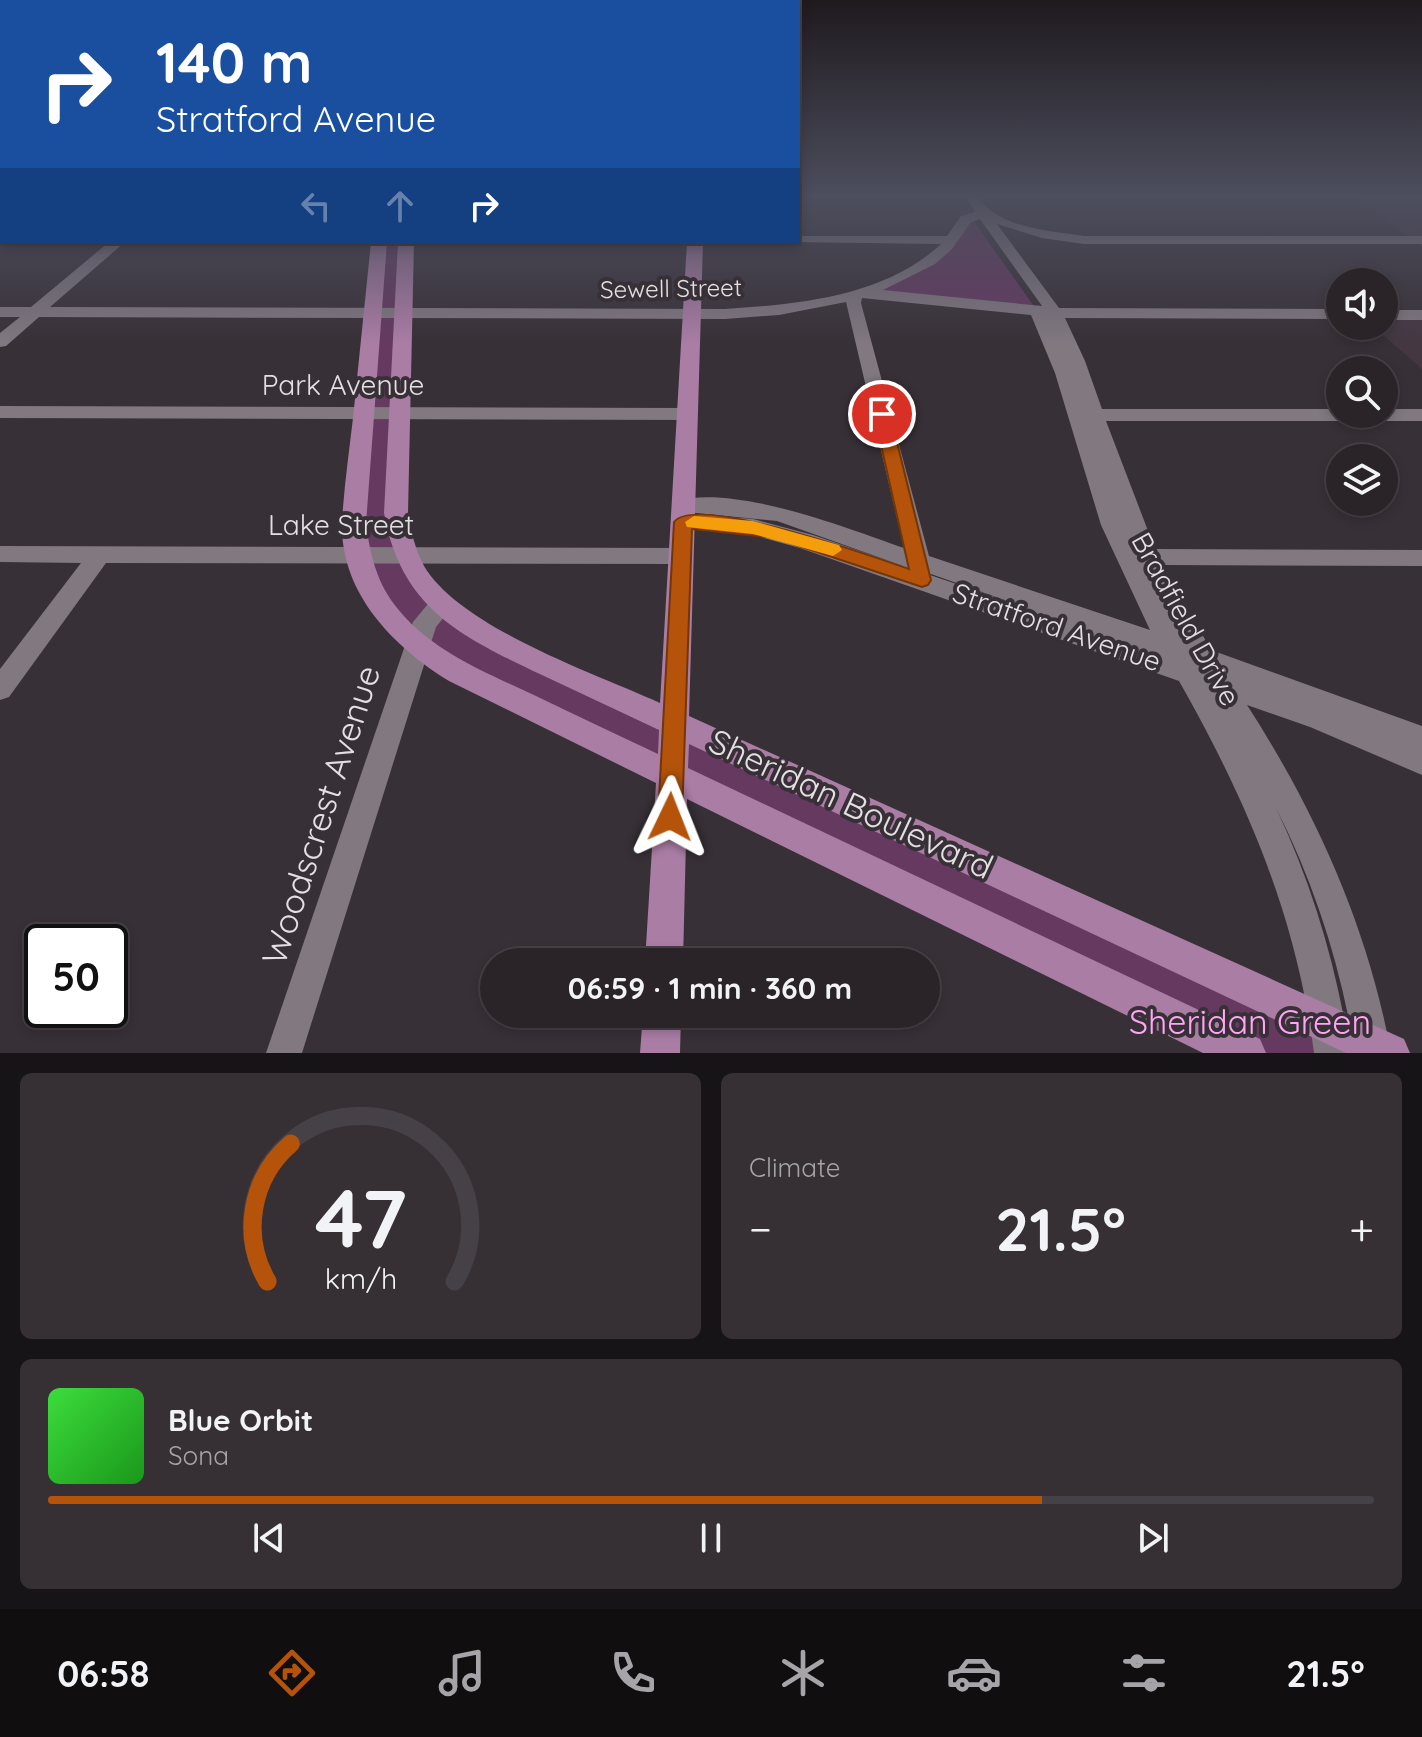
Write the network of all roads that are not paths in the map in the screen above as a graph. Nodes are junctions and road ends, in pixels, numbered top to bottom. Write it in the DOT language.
graph roads {
  1 [pos="112,247"];
  2 [pos="378,247"];
  3 [pos="406,247"];
  4 [pos="695,247"];
  5 [pos="943,247"];
  6 [pos="1006,247"];
  7 [pos="856,294"];
  8 [pos="0,312"];
  9 [pos="35,312"];
  10 [pos="372,313"];
  11 [pos="403,313"];
  12 [pos="1046,313"];
  13 [pos="692,314"];
  14 [pos="1326,314"];
  15 [pos="1398,315"];
  16 [pos="1422,315"];
  17 [pos="0,342"];
  18 [pos="0,412"];
  19 [pos="363,413"];
  20 [pos="399,413"];
  21 [pos="687,414"];
  22 [pos="1084,415"];
  23 [pos="1422,415"];
  24 [pos="683,514"];
  25 [pos="0,554"];
  26 [pos="100,554"];
  27 [pos="356,555"];
  28 [pos="405,555"];
  29 [pos="682,556"];
  30 [pos="1136,557"];
  31 [pos="1422,558"];
  32 [pos="920,571"];
  33 [pos="441,606"];
  34 [pos="416,646"];
  35 [pos="1193,664"];
  36 [pos="0,689"];
  37 [pos="673,721"];
  38 [pos="1422,738"];
  39 [pos="1422,762"];
  40 [pos="672,776"];
  41 [pos="665,948"];
  42 [pos="661,1028"];
  43 [pos="1330,1039"];
  44 [pos="1378,1050"];
  45 [pos="284,1053"];
  46 [pos="660,1053"];
  47 [pos="1246,1053"];
  1 -- 9 [label="street"];
  2 -- 10 [label="main road, Sheridan Boulevard"];
  3 -- 11 [label="main road, Sheridan Boulevard"];
  4 -- 13 [label="main road"];
  5 -- 7 [label="street"];
  6 -- 12 [label="street, Bradfield Drive"];
  7 -- 12 [label="street, Sewell Street"];
  7 -- 13 [label="street, Sewell Street"];
  7 -- 32 [label="street"];
  8 -- 9 [label="street, Sewell Street"];
  9 -- 10 [label="street, Sewell Street"];
  9 -- 17 [label="street"];
  10 -- 11 [label="street, Sewell Street"];
  10 -- 19 [label="main road, Sheridan Boulevard"];
  11 -- 13 [label="street, Sewell Street"];
  11 -- 20 [label="main road, Sheridan Boulevard"];
  12 -- 14 [label="street, Sewell Street"];
  12 -- 22 [label="street, Bradfield Drive"];
  13 -- 21 [label="main road"];
  15 -- 16 [label="street"];
  18 -- 19 [label="street, Park Avenue"];
  19 -- 20 [label="street, Park Avenue"];
  19 -- 27 [label="main road, Sheridan Boulevard"];
  20 -- 21 [label="street, Park Avenue"];
  20 -- 28 [label="main road, Sheridan Boulevard"];
  21 -- 24 [label="main road"];
  22 -- 23 [label="street"];
  22 -- 30 [label="street, Bradfield Drive"];
  24 -- 29 [label="main road"];
  24 -- 32 [label="street, Stratford Avenue"];
  25 -- 26 [label="street, Lake Street"];
  26 -- 27 [label="street, Lake Street"];
  26 -- 36 [label="street"];
  27 -- 28 [label="street, Lake Street"];
  27 -- 34 [label="main road, Sheridan Boulevard"];
  28 -- 29 [label="street, Lake Street"];
  28 -- 33 [label="main road, Sheridan Boulevard"];
  29 -- 37 [label="main road"];
  30 -- 31 [label="street"];
  30 -- 35 [label="street, Bradfield Drive"];
  30 -- 35 [label="street, Bradfield Drive"];
  32 -- 35 [label="street, Stratford Avenue"];
  33 -- 34 [label="street, Woodscrest Avenue"];
  33 -- 37 [label="main road, Sheridan Boulevard"];
  34 -- 40 [label="main road, Sheridan Boulevard"];
  34 -- 45 [label="street, Woodscrest Avenue"];
  35 -- 38 [label="street, Stratford Avenue"];
  35 -- 39 [label="street, Stratford Avenue"];
  35 -- 43 [label="street, Bradfield Drive"];
  35 -- 44 [label="street, Bradfield Drive"];
  37 -- 40 [label="main road"];
  37 -- 43 [label="main road, Sheridan Boulevard"];
  40 -- 41 [label="main road"];
  40 -- 47 [label="main road, Sheridan Boulevard"];
  42 -- 46 [label="main road"];
  43 -- 44 [label="main road, Sheridan Boulevard"];
}
